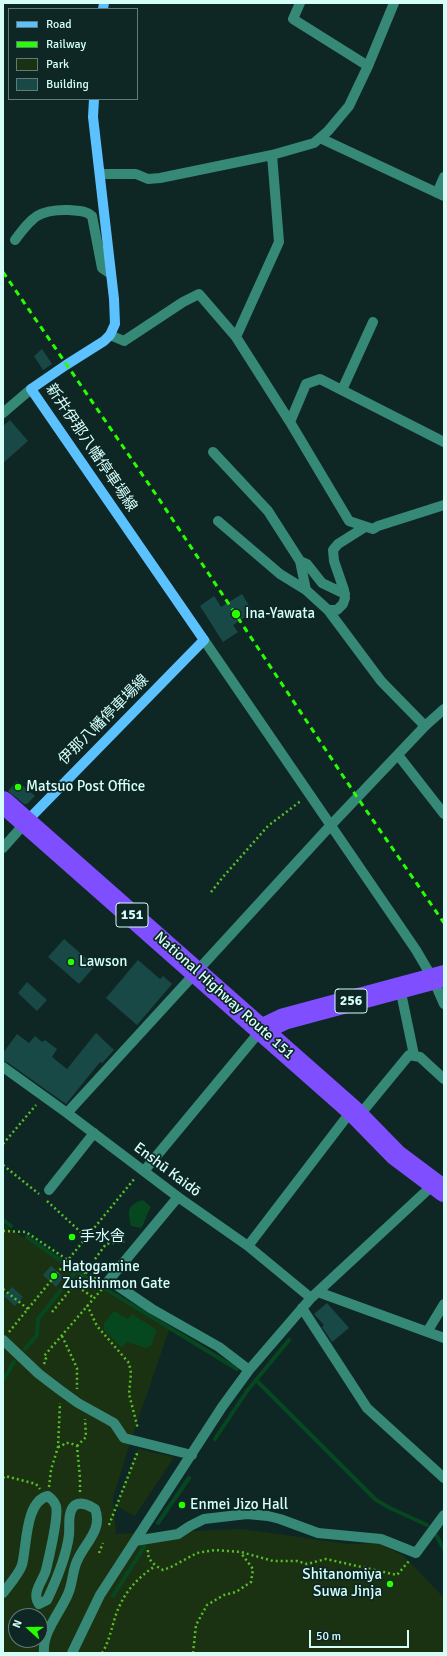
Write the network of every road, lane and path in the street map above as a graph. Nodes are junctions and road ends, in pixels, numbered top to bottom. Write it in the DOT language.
graph roads {
  1 [pos="300,3"];
  2 [pos="394,3"];
  3 [pos="368,66"];
  4 [pos="94,100"];
  5 [pos="320,138"];
  6 [pos="272,155"];
  7 [pos="100,174"];
  8 [pos="444,177"];
  9 [pos="441,194"];
  10 [pos="15,240"];
  11 [pos="111,274"];
  12 [pos="373,322"];
  13 [pos="110,336"];
  14 [pos="236,337"];
  15 [pos="31,389"];
  16 [pos="342,390"];
  17 [pos="3,413"];
  18 [pos="290,422"];
  19 [pos="444,442"];
  20 [pos="213,452"];
  21 [pos="444,505"];
  22 [pos="218,521"];
  23 [pos="364,526"];
  24 [pos="300,561"];
  25 [pos="306,590"];
  26 [pos="345,594"];
  27 [pos="328,610"];
  28 [pos="204,640"];
  29 [pos="444,709"];
  30 [pos="425,726"];
  31 [pos="398,755"];
  32 [pos="310,794"];
  33 [pos="3,802"];
  34 [pos="444,814"];
  35 [pos="26,822"];
  36 [pos="330,825"];
  37 [pos="3,848"];
  38 [pos="211,892"];
  39 [pos="196,972"];
  40 [pos="438,978"];
  41 [pos="400,988"];
  42 [pos="444,1004"];
  43 [pos="261,1030"];
  44 [pos="414,1055"];
  45 [pos="3,1067"];
  46 [pos="444,1079"];
  47 [pos="44,1096"];
  48 [pos="67,1113"];
  49 [pos="355,1113"];
  50 [pos="94,1133"];
  51 [pos="3,1144"];
  52 [pos="143,1171"];
  53 [pos="439,1187"];
  54 [pos="49,1190"];
  55 [pos="178,1198"];
  56 [pos="3,1231"];
  57 [pos="144,1239"];
  58 [pos="248,1246"];
  59 [pos="95,1259"];
  60 [pos="67,1260"];
  61 [pos="83,1273"];
  62 [pos="100,1282"];
  63 [pos="74,1284"];
  64 [pos="3,1289"];
  65 [pos="103,1289"];
  66 [pos="314,1295"];
  67 [pos="94,1298"];
  68 [pos="444,1304"];
  69 [pos="87,1306"];
  70 [pos="28,1308"];
  71 [pos="302,1308"];
  72 [pos="52,1312"];
  73 [pos="12,1327"];
  74 [pos="427,1332"];
  75 [pos="61,1335"];
  76 [pos="444,1338"];
  77 [pos="3,1340"];
  78 [pos="44,1356"];
  79 [pos="249,1370"];
  80 [pos="60,1390"];
  81 [pos="78,1403"];
  82 [pos="141,1442"];
  83 [pos="77,1446"];
  84 [pos="58,1447"];
  85 [pos="192,1455"];
  86 [pos="3,1478"];
  87 [pos="444,1478"];
  88 [pos="48,1496"];
  89 [pos="79,1504"];
  90 [pos="444,1515"];
  91 [pos="109,1526"];
  92 [pos="104,1540"];
  93 [pos="135,1541"];
  94 [pos="241,1552"];
  95 [pos="99,1553"];
  96 [pos="148,1553"];
  97 [pos="416,1553"];
  98 [pos="155,1566"];
  99 [pos="3,1593"];
  100 [pos="44,1653"];
  101 [pos="72,1653"];
  102 [pos="102,1653"];
  103 [pos="193,1653"];
  1 -- 3 [label="street"];
  2 -- 3 [label="street"];
  3 -- 5 [label="street"];
  4 -- 7 [label="main road"];
  5 -- 6 [label="street"];
  5 -- 9 [label="street"];
  6 -- 7 [label="street"];
  6 -- 14 [label="street"];
  7 -- 11 [label="main road"];
  8 -- 9 [label="street"];
  10 -- 11 [label="street"];
  11 -- 13 [label="main road"];
  12 -- 16 [label="street"];
  13 -- 14 [label="street"];
  13 -- 15 [label="main road, 新井伊那八幡停車場線"];
  14 -- 18 [label="street"];
  15 -- 17 [label="street"];
  15 -- 28 [label="main road, 新井伊那八幡停車場線"];
  16 -- 18 [label="street"];
  16 -- 19 [label="street"];
  18 -- 23 [label="street"];
  20 -- 24 [label="street"];
  21 -- 23 [label="street"];
  22 -- 25 [label="street"];
  23 -- 26 [label="street"];
  24 -- 25 [label="street"];
  24 -- 26 [label="street"];
  25 -- 27 [label="street"];
  26 -- 27 [label="street"];
  27 -- 30 [label="street"];
  28 -- 32 [label="street"];
  28 -- 35 [label="main road, 伊那八幡停車場線"];
  29 -- 30 [label="street"];
  30 -- 31 [label="street"];
  31 -- 34 [label="street"];
  31 -- 36 [label="street"];
  32 -- 36 [label="street"];
  32 -- 38 [label="path"];
  33 -- 35 [label="highway, National Highway Route 151 / 151"];
  35 -- 37 [label="street"];
  35 -- 39 [label="highway, National Highway Route 151 / 151"];
  36 -- 39 [label="street"];
  36 -- 40 [label="street"];
  39 -- 43 [label="highway, National Highway Route 151 / 151"];
  39 -- 48 [label="street"];
  40 -- 41 [label="highway, 256"];
  40 -- 42 [label="street"];
  41 -- 43 [label="highway, 256"];
  41 -- 44 [label="street"];
  43 -- 49 [label="highway, National Highway Route 151 / 151"];
  43 -- 52 [label="street"];
  44 -- 46 [label="street"];
  44 -- 49 [label="street"];
  45 -- 47 [label="street, Enshū Kaidō"];
  47 -- 48 [label="street, Enshū Kaidō"];
  47 -- 51 [label="path"];
  48 -- 50 [label="street, Enshū Kaidō"];
  49 -- 53 [label="highway, National Highway Route 151 / 151"];
  49 -- 58 [label="street"];
  50 -- 52 [label="street, Enshū Kaidō"];
  50 -- 54 [label="street"];
  52 -- 55 [label="street, Enshū Kaidō"];
  52 -- 60 [label="path"];
  53 -- 66 [label="street"];
  55 -- 57 [label="street"];
  55 -- 58 [label="street, Enshū Kaidō"];
  56 -- 60 [label="path"];
  57 -- 59 [label="path"];
  57 -- 79 [label="street"];
  58 -- 66 [label="street, Enshū Kaidō"];
  60 -- 61 [label="path"];
  60 -- 70 [label="path"];
  61 -- 62 [label="path"];
  61 -- 63 [label="path"];
  63 -- 67 [label="path"];
  63 -- 72 [label="path"];
  64 -- 70 [label="path"];
  65 -- 67 [label="path"];
  66 -- 71 [label="street"];
  66 -- 74 [label="street, Enshū Kaidō"];
  67 -- 69 [label="path"];
  68 -- 74 [label="street"];
  69 -- 75 [label="path"];
  69 -- 82 [label="path"];
  70 -- 73 [label="path"];
  71 -- 79 [label="street"];
  71 -- 87 [label="street"];
  74 -- 76 [label="street, Enshū Kaidō"];
  75 -- 78 [label="path"];
  75 -- 81 [label="path"];
  77 -- 80 [label="street"];
  79 -- 85 [label="street"];
  80 -- 81 [label="street"];
  80 -- 84 [label="path"];
  81 -- 82 [label="street"];
  81 -- 83 [label="path"];
  82 -- 85 [label="street"];
  82 -- 91 [label="path"];
  83 -- 84 [label="path"];
  83 -- 89 [label="path"];
  84 -- 88 [label="path"];
  85 -- 93 [label="street"];
  86 -- 88 [label="path"];
  88 -- 89 [label="street"];
  88 -- 99 [label="street"];
  89 -- 100 [label="street"];
  90 -- 97 [label="street"];
  92 -- 95 [label="path"];
  93 -- 97 [label="street"];
  93 -- 101 [label="street"];
  94 -- 97 [label="path"];
  94 -- 98 [label="path"];
  94 -- 103 [label="path"];
  96 -- 98 [label="path"];
  98 -- 102 [label="path"];
}
